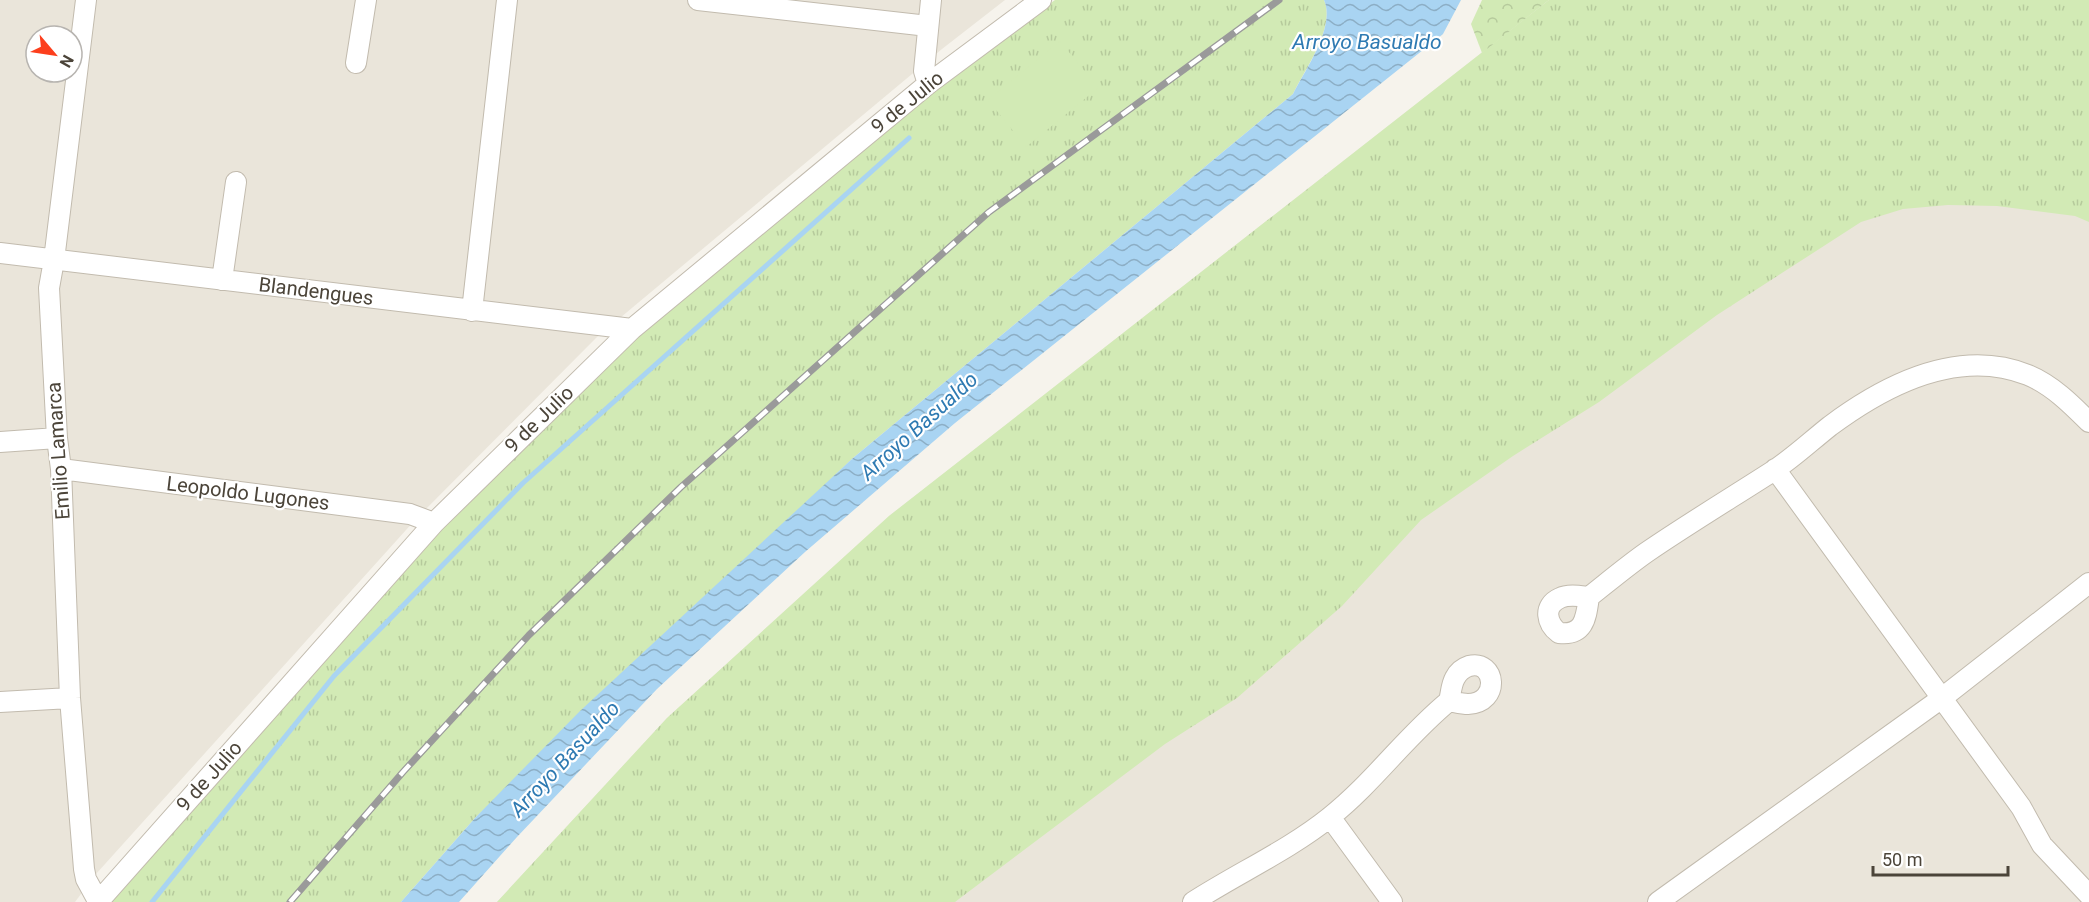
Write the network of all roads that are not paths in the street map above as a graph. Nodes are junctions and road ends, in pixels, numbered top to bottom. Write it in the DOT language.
graph roads {
  1 [pos="86,0"];
  2 [pos="366,0"];
  3 [pos="507,0"];
  4 [pos="698,0"];
  5 [pos="931,0"];
  6 [pos="1041,0"];
  7 [pos="928,26"];
  8 [pos="356,63"];
  9 [pos="928,84"];
  10 [pos="236,182"];
  11 [pos="0,253"];
  12 [pos="54,260"];
  13 [pos="222,280"];
  14 [pos="472,310"];
  15 [pos="632,329"];
  16 [pos="2089,422"];
  17 [pos="57,438"];
  18 [pos="0,442"];
  19 [pos="61,469"];
  20 [pos="1775,470"];
  21 [pos="434,523"];
  22 [pos="2089,583"];
  23 [pos="1589,597"];
  24 [pos="70,698"];
  25 [pos="1942,698"];
  26 [pos="1449,701"];
  27 [pos="0,702"];
  28 [pos="1330,817"];
  29 [pos="2089,895"];
  30 [pos="98,901"];
  31 [pos="1193,902"];
  32 [pos="1392,902"];
  33 [pos="1658,902"];
  1 -- 12 [label="street, Emilio Lamarca"];
  2 -- 8 [label="street"];
  3 -- 14 [label="street"];
  4 -- 7 [label="street"];
  5 -- 7 [label="street"];
  6 -- 9 [label="street, 9 de Julio"];
  7 -- 9 [label="street"];
  9 -- 15 [label="street, 9 de Julio"];
  10 -- 13 [label="street"];
  11 -- 12 [label="street, Blandengues"];
  12 -- 13 [label="street, Blandengues"];
  12 -- 17 [label="street, Emilio Lamarca"];
  13 -- 14 [label="street, Blandengues"];
  14 -- 15 [label="street, Blandengues"];
  15 -- 21 [label="street, 9 de Julio"];
  16 -- 20 [label="street"];
  17 -- 18 [label="street"];
  17 -- 19 [label="street, Emilio Lamarca"];
  19 -- 21 [label="street, Leopoldo Lugones"];
  19 -- 24 [label="street, Emilio Lamarca"];
  20 -- 23 [label="street"];
  20 -- 25 [label="street"];
  21 -- 30 [label="street, 9 de Julio"];
  22 -- 25 [label="street"];
  24 -- 27 [label="street"];
  24 -- 30 [label="street, Emilio Lamarca"];
  25 -- 29 [label="street"];
  25 -- 33 [label="street"];
  26 -- 28 [label="street"];
  28 -- 31 [label="street"];
  28 -- 32 [label="street"];
}
